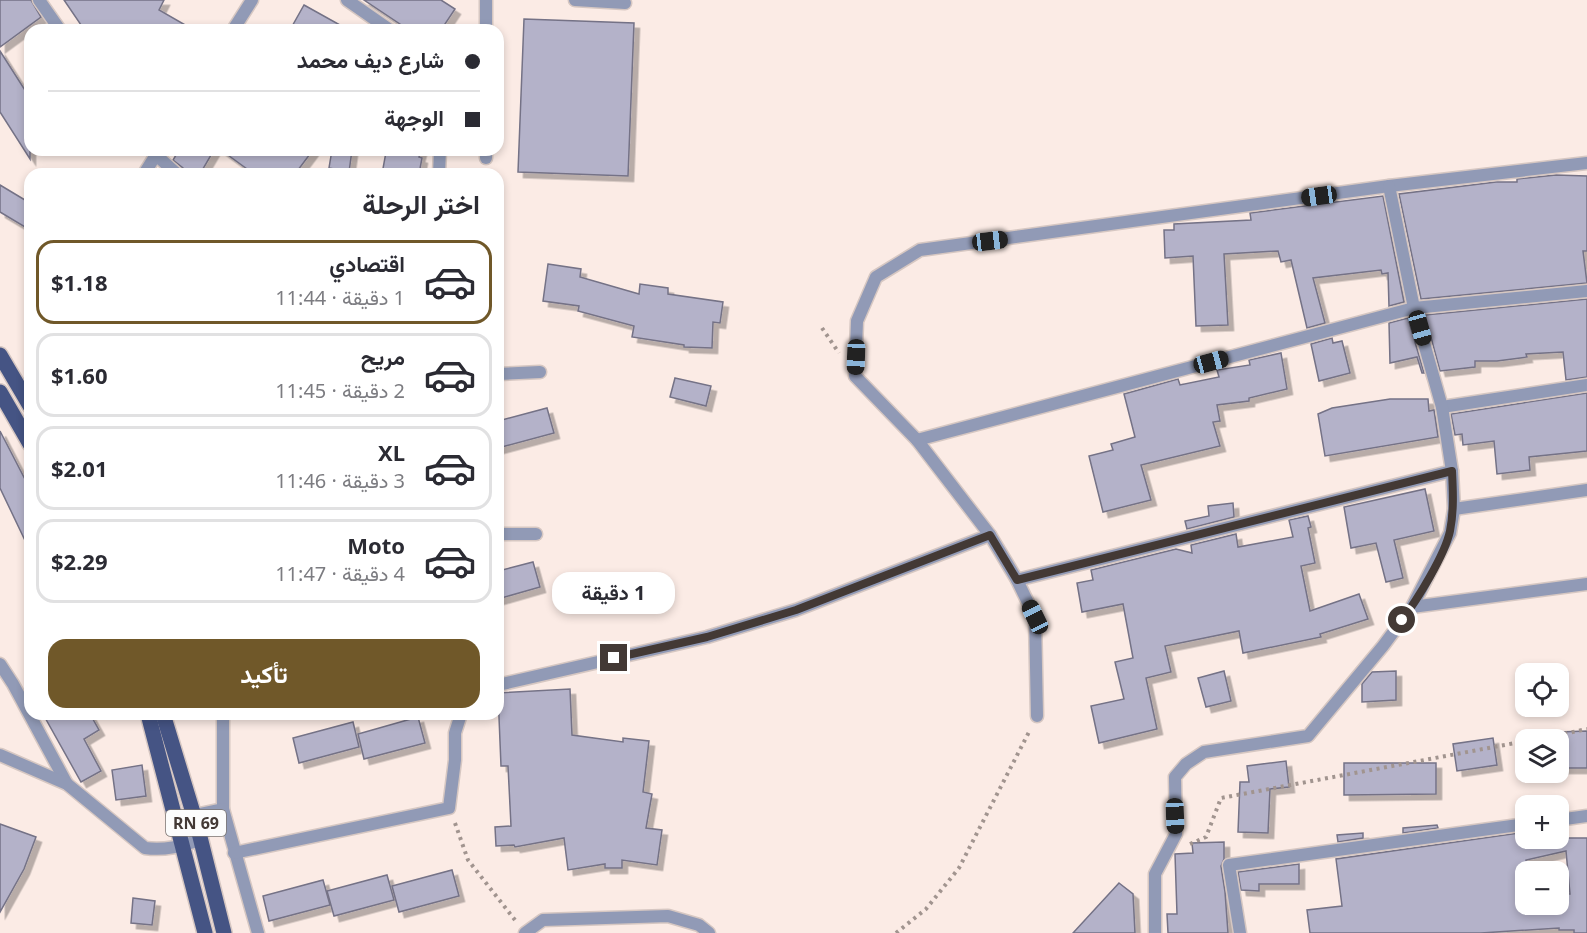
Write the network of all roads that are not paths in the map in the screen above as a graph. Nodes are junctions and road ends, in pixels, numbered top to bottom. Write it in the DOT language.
graph roads {
  1 [pos="39,0"];
  2 [pos="252,0"];
  3 [pos="347,0"];
  4 [pos="486,0"];
  5 [pos="575,0"];
  6 [pos="625,3"];
  7 [pos="56,24"];
  8 [pos="237,24"];
  9 [pos="381,24"];
  10 [pos="486,24"];
  11 [pos="160,156"];
  12 [pos="1587,163"];
  13 [pos="171,168"];
  14 [pos="1389,186"];
  15 [pos="1587,291"];
  16 [pos="1414,308"];
  17 [pos="0,355"];
  18 [pos="540,372"];
  19 [pos="504,374"];
  20 [pos="1587,385"];
  21 [pos="0,392"];
  22 [pos="24,396"];
  23 [pos="1442,406"];
  24 [pos="24,434"];
  25 [pos="917,440"];
  26 [pos="1452,471"];
  27 [pos="1587,490"];
  28 [pos="1454,509"];
  29 [pos="504,534"];
  30 [pos="536,534"];
  31 [pos="990,535"];
  32 [pos="1017,580"];
  33 [pos="1587,584"];
  34 [pos="1412,608"];
  35 [pos="0,664"];
  36 [pos="504,685"];
  37 [pos="24,703"];
  38 [pos="1038,716"];
  39 [pos="33,720"];
  40 [pos="150,720"];
  41 [pos="165,720"];
  42 [pos="227,720"];
  43 [pos="459,720"];
  44 [pos="0,755"];
  45 [pos="68,784"];
  46 [pos="223,809"];
  47 [pos="193,815"];
  48 [pos="1587,816"];
  49 [pos="1569,818"];
  50 [pos="176,819"];
  51 [pos="1515,826"];
  52 [pos="200,840"];
  53 [pos="181,846"];
  54 [pos="234,852"];
  55 [pos="205,933"];
  56 [pos="224,933"];
  57 [pos="258,933"];
  58 [pos="525,933"];
  59 [pos="709,933"];
  60 [pos="1155,933"];
  61 [pos="1240,933"];
  1 -- 7 [label="street"];
  2 -- 8 [label="street"];
  3 -- 9 [label="street"];
  4 -- 10 [label="street"];
  5 -- 6 [label="street"];
  11 -- 13 [label="street"];
  12 -- 14 [label="street"];
  14 -- 16 [label="street"];
  14 -- 25 [label="street"];
  15 -- 16 [label="street"];
  16 -- 23 [label="street"];
  16 -- 25 [label="street"];
  17 -- 22 [label="main road"];
  18 -- 19 [label="street"];
  20 -- 23 [label="street"];
  21 -- 24 [label="main road"];
  23 -- 26 [label="street"];
  25 -- 31 [label="street"];
  26 -- 28 [label="street"];
  26 -- 32 [label="street"];
  27 -- 28 [label="street"];
  28 -- 34 [label="street"];
  29 -- 30 [label="street"];
  31 -- 32 [label="street"];
  31 -- 36 [label="street"];
  32 -- 38 [label="street"];
  33 -- 34 [label="street"];
  34 -- 60 [label="street"];
  35 -- 37 [label="street"];
  39 -- 45 [label="street"];
  40 -- 50 [label="main road, RN 69"];
  41 -- 47 [label="main road, RN 69"];
  42 -- 46 [label="street"];
  43 -- 54 [label="street"];
  44 -- 45 [label="street"];
  45 -- 53 [label="street"];
  46 -- 47 [label="street"];
  46 -- 54 [label="street"];
  47 -- 50 [label="street"];
  47 -- 52 [label="main road, RN 69"];
  48 -- 49 [label="street"];
  50 -- 53 [label="main road, RN 69"];
  51 -- 61 [label="street"];
  52 -- 53 [label="street"];
  52 -- 56 [label="main road, RN 69"];
  53 -- 55 [label="main road, RN 69"];
  54 -- 57 [label="street"];
  58 -- 59 [label="street"];
}
